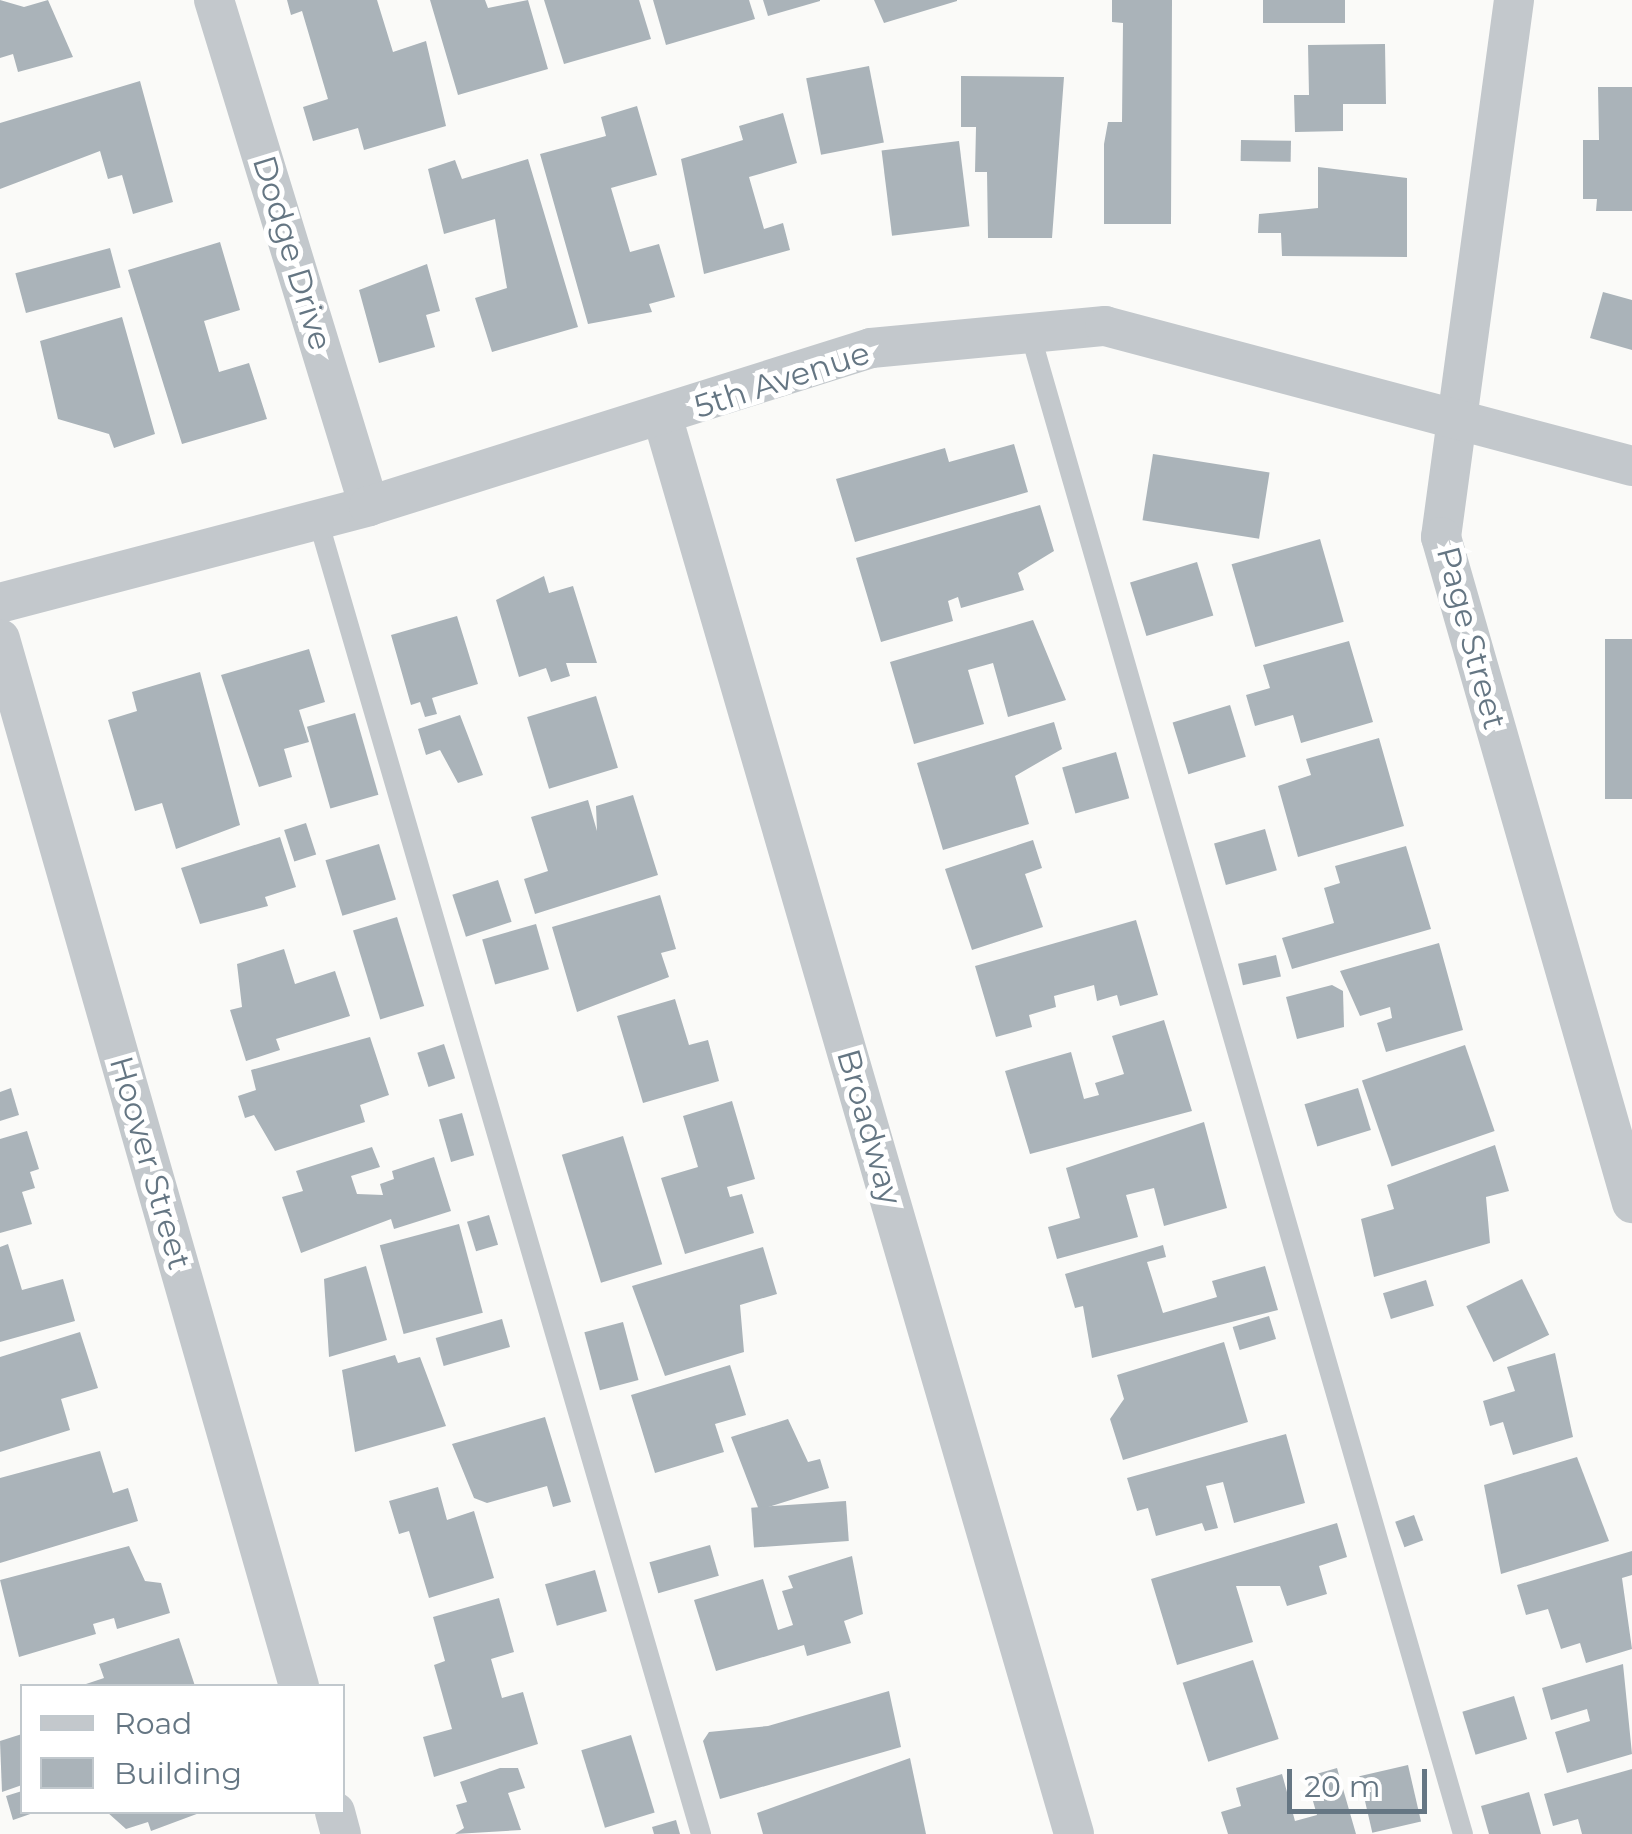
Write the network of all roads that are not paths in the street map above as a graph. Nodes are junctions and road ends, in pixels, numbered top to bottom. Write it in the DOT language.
graph roads {
  1 [pos="214,0"];
  2 [pos="1514,0"];
  3 [pos="1030,333"];
  4 [pos="1461,417"];
  5 [pos="663,419"];
  6 [pos="1632,466"];
  7 [pos="369,506"];
  8 [pos="318,520"];
  9 [pos="0,603"];
  10 [pos="0,638"];
  11 [pos="1632,1203"];
  12 [pos="298,1684"];
  13 [pos="700,1834"];
  14 [pos="1074,1834"];
  15 [pos="1463,1834"];
  1 -- 7 [label="street, Dodge Drive"];
  2 -- 4 [label="street, Page Street"];
  3 -- 4 [label="street, 5th Avenue"];
  3 -- 5 [label="street, 5th Avenue"];
  3 -- 15 [label="lane"];
  4 -- 6 [label="street, 5th Avenue"];
  4 -- 11 [label="street, Page Street"];
  5 -- 7 [label="street, 5th Avenue"];
  5 -- 14 [label="street, Broadway"];
  7 -- 8 [label="street, 5th Avenue"];
  8 -- 9 [label="street, 5th Avenue"];
  8 -- 13 [label="lane"];
  10 -- 12 [label="street, Hoover Street"];
}
